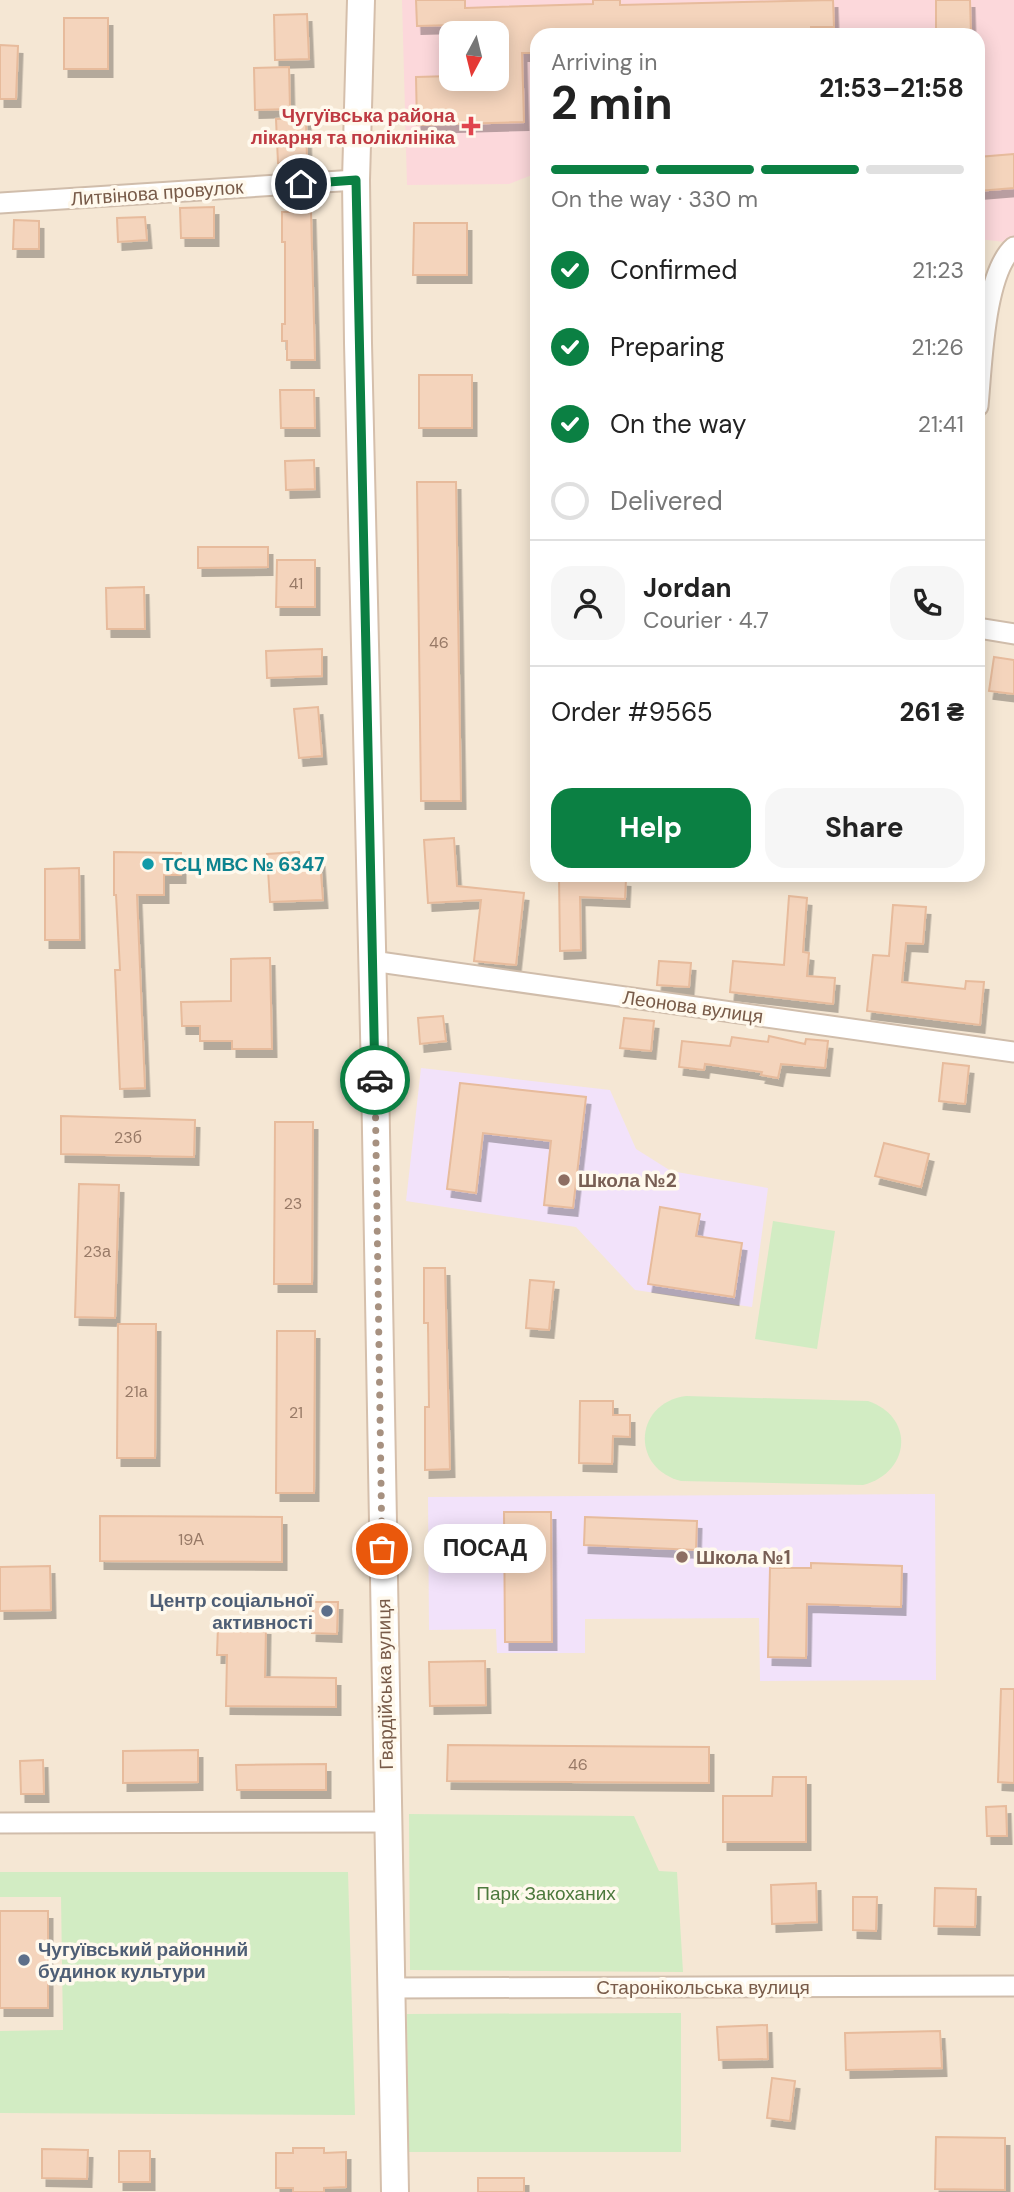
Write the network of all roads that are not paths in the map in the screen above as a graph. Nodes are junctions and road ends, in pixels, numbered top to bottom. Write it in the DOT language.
graph roads {
  1 [pos="361,0"];
  2 [pos="356,180"];
  3 [pos="0,203"];
  4 [pos="1014,247"];
  5 [pos="985,343"];
  6 [pos="985,629"];
  7 [pos="1014,634"];
  8 [pos="372,961"];
  9 [pos="1014,1052"];
  10 [pos="387,1822"];
  11 [pos="0,1823"];
  12 [pos="1014,1986"];
  13 [pos="392,1988"];
  14 [pos="395,2192"];
  1 -- 2 [label="street, Гвардійська вулиця"];
  2 -- 3 [label="street, Литвінова провулок"];
  2 -- 8 [label="street, Гвардійська вулиця"];
  4 -- 5 [label="street"];
  6 -- 7 [label="street"];
  8 -- 9 [label="street, Леонова вулиця"];
  8 -- 10 [label="street, Гвардійська вулиця"];
  10 -- 11 [label="street"];
  10 -- 13 [label="street, Гвардійська вулиця"];
  12 -- 13 [label="street, Старонікольська вулиця"];
  13 -- 14 [label="street, Гвардійська вулиця"];
}
